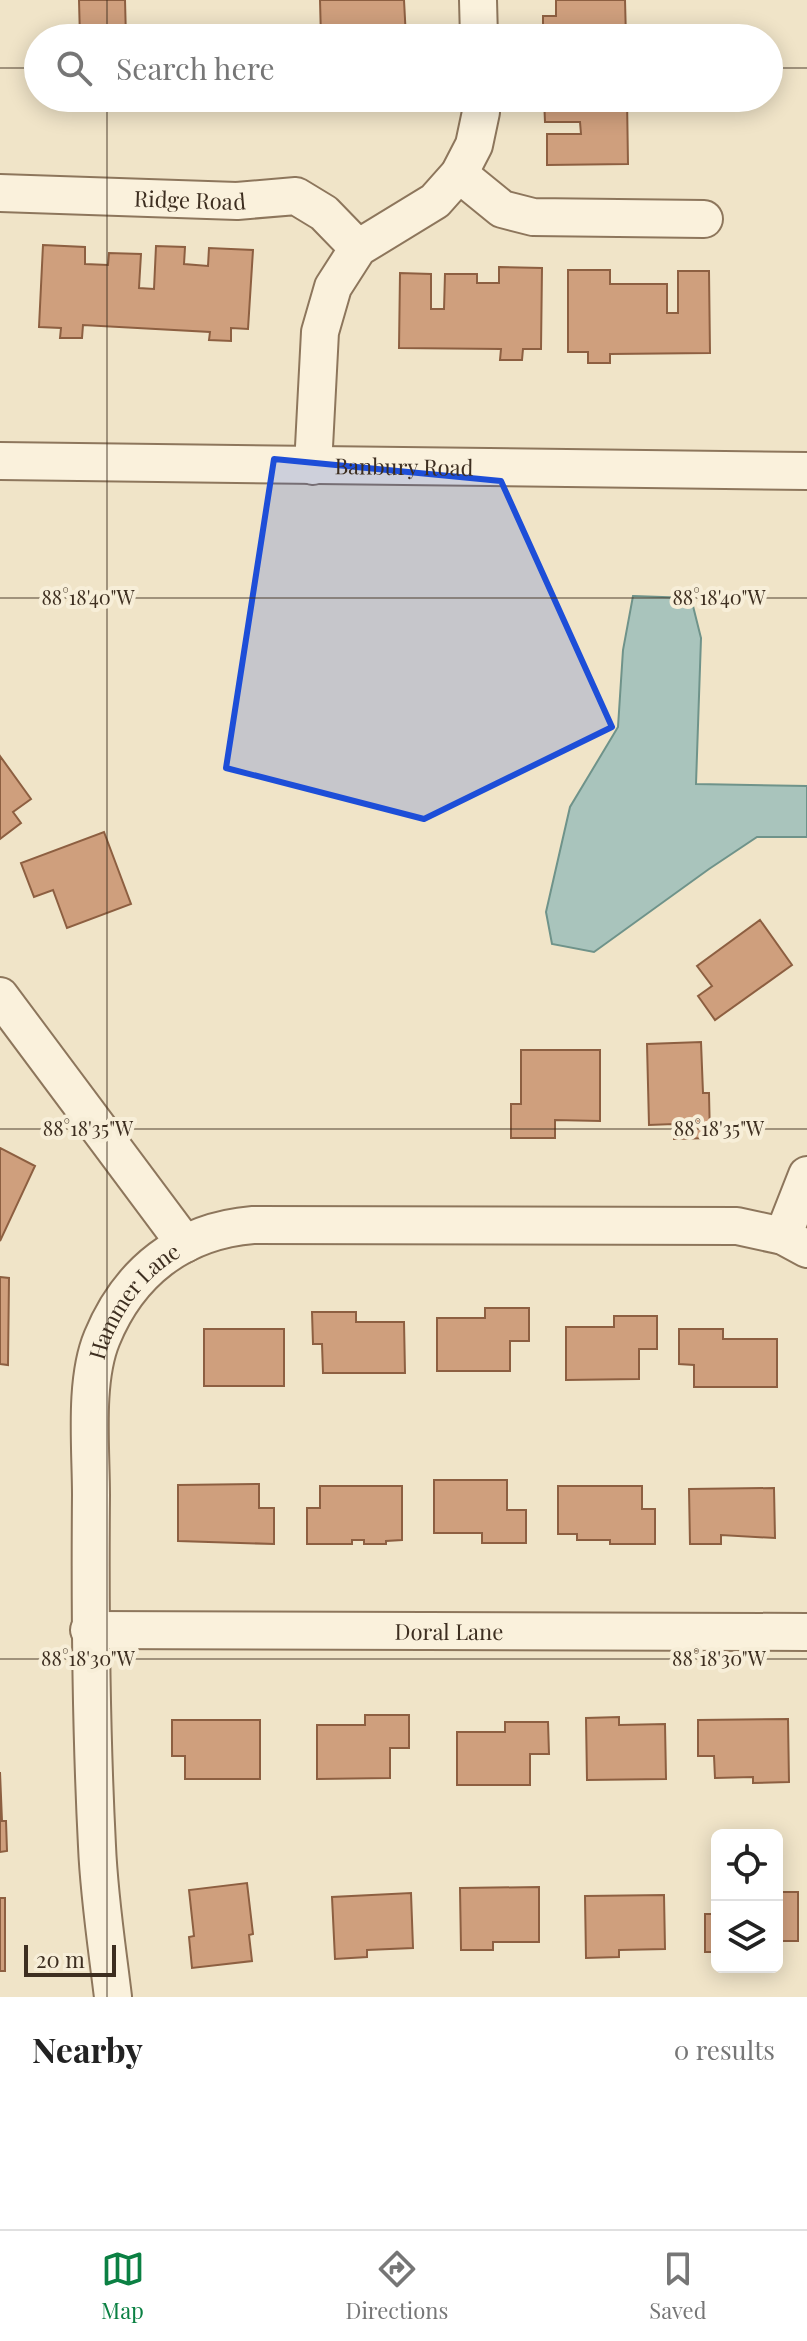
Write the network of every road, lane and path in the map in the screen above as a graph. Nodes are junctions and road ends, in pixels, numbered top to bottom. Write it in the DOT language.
graph roads {
  1 [pos="478,0"];
  2 [pos="479,24"];
  3 [pos="481,112"];
  4 [pos="459,174"];
  5 [pos="0,193"];
  6 [pos="704,219"];
  7 [pos="358,248"];
  8 [pos="0,461"];
  9 [pos="313,466"];
  10 [pos="807,471"];
  11 [pos="0,996"];
  12 [pos="807,1175"];
  13 [pos="795,1242"];
  14 [pos="185,1244"];
  15 [pos="89,1630"];
  16 [pos="807,1632"];
  17 [pos="113,1997"];
  1 -- 2 [label="street"];
  3 -- 4 [label="street"];
  4 -- 6 [label="street"];
  4 -- 7 [label="street"];
  5 -- 7 [label="street, Ridge Road"];
  7 -- 9 [label="street"];
  8 -- 9 [label="street, Banbury Road"];
  9 -- 10 [label="street, Banbury Road"];
  11 -- 14 [label="street"];
  12 -- 13 [label="street"];
  13 -- 14 [label="street, Hammer Lane"];
  14 -- 15 [label="street, Hammer Lane"];
  15 -- 16 [label="street, Doral Lane"];
  15 -- 17 [label="street, Hammer Lane"];
}
